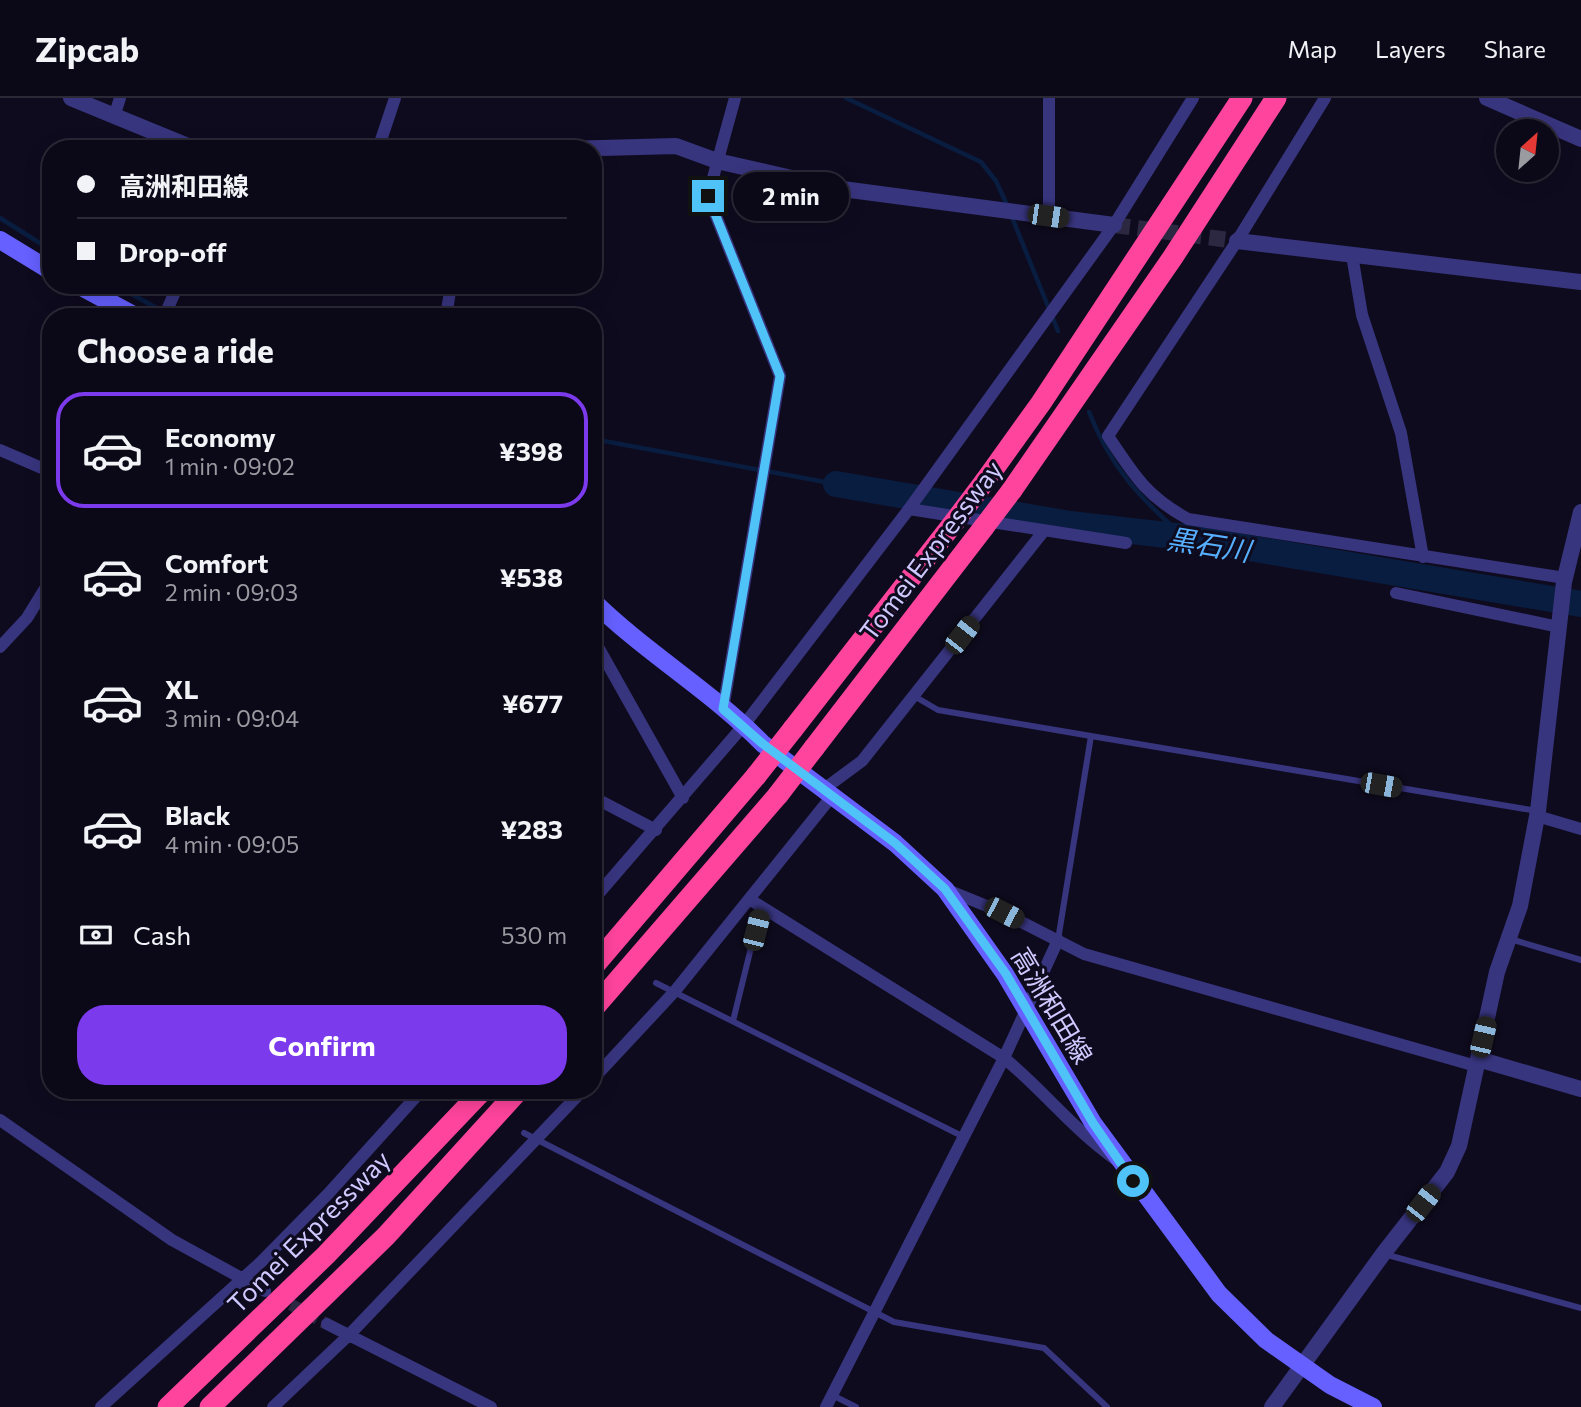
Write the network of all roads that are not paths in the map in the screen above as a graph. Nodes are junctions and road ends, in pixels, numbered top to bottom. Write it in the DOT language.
graph roads {
  1 [pos="71,98"];
  2 [pos="121,98"];
  3 [pos="395,98"];
  4 [pos="735,98"];
  5 [pos="1049,98"];
  6 [pos="1193,98"];
  7 [pos="1242,98"];
  8 [pos="1276,98"];
  9 [pos="1325,98"];
  10 [pos="1487,98"];
  11 [pos="114,117"];
  12 [pos="1581,139"];
  13 [pos="172,140"];
  14 [pos="381,140"];
  15 [pos="602,148"];
  16 [pos="718,161"];
  17 [pos="1048,216"];
  18 [pos="1114,225"];
  19 [pos="0,240"];
  20 [pos="1237,241"];
  21 [pos="1352,255"];
  22 [pos="42,266"];
  23 [pos="1581,282"];
  24 [pos="95,294"];
  25 [pos="120,308"];
  26 [pos="0,450"];
  27 [pos="42,468"];
  28 [pos="910,507"];
  29 [pos="1581,512"];
  30 [pos="1044,532"];
  31 [pos="1126,543"];
  32 [pos="1423,557"];
  33 [pos="1564,580"];
  34 [pos="1396,593"];
  35 [pos="42,594"];
  36 [pos="602,610"];
  37 [pos="1560,622"];
  38 [pos="0,647"];
  39 [pos="602,654"];
  40 [pos="914,696"];
  41 [pos="723,709"];
  42 [pos="744,725"];
  43 [pos="1091,736"];
  44 [pos="828,793"];
  45 [pos="683,797"];
  46 [pos="602,802"];
  47 [pos="1538,814"];
  48 [pos="1581,829"];
  49 [pos="656,830"];
  50 [pos="945,889"];
  51 [pos="602,890"];
  52 [pos="749,899"];
  53 [pos="761,907"];
  54 [pos="1509,938"];
  55 [pos="1058,940"];
  56 [pos="602,956"];
  57 [pos="1581,960"];
  58 [pos="656,983"];
  59 [pos="674,991"];
  60 [pos="602,999"];
  61 [pos="1026,1008"];
  62 [pos="733,1021"];
  63 [pos="1004,1058"];
  64 [pos="1477,1063"];
  65 [pos="602,1069"];
  66 [pos="1581,1089"];
  67 [pos="414,1099"];
  68 [pos="474,1099"];
  69 [pos="511,1099"];
  70 [pos="575,1099"];
  71 [pos="0,1120"];
  72 [pos="524,1133"];
  73 [pos="964,1137"];
  74 [pos="538,1140"];
  75 [pos="1121,1163"];
  76 [pos="1383,1254"];
  77 [pos="242,1279"];
  78 [pos="265,1291"];
  79 [pos="1581,1308"];
  80 [pos="873,1313"];
  81 [pos="327,1324"];
  82 [pos="349,1335"];
  83 [pos="1302,1366"];
  84 [pos="829,1401"];
  85 [pos="101,1407"];
  86 [pos="167,1407"];
  87 [pos="210,1407"];
  88 [pos="273,1407"];
  89 [pos="491,1407"];
  90 [pos="856,1407"];
  91 [pos="1107,1407"];
  92 [pos="1272,1407"];
  93 [pos="1373,1407"];
  1 -- 11 [label="street"];
  2 -- 11 [label="street"];
  3 -- 14 [label="street"];
  4 -- 16 [label="street"];
  5 -- 17 [label="street"];
  6 -- 18 [label="street"];
  7 -- 56 [label="highway, Tomei Expressway, bridge"];
  8 -- 60 [label="highway, Tomei Expressway, bridge"];
  9 -- 20 [label="street"];
  10 -- 12 [label="street"];
  11 -- 13 [label="street"];
  15 -- 16 [label="street"];
  16 -- 17 [label="street"];
  16 -- 41 [label="street"];
  17 -- 18 [label="street"];
  18 -- 28 [label="street"];
  19 -- 22 [label="main road"];
  20 -- 21 [label="street"];
  20 -- 32 [label="street"];
  21 -- 23 [label="street"];
  21 -- 32 [label="street"];
  24 -- 25 [label="main road"];
  26 -- 27 [label="street"];
  28 -- 30 [label="street"];
  28 -- 42 [label="street"];
  29 -- 33 [label="street"];
  30 -- 31 [label="street"];
  30 -- 40 [label="street"];
  32 -- 33 [label="street"];
  33 -- 37 [label="street"];
  34 -- 37 [label="street"];
  35 -- 38 [label="street"];
  36 -- 41 [label="main road, 高洲和田線"];
  37 -- 47 [label="street"];
  39 -- 45 [label="street"];
  40 -- 43 [label="lane"];
  40 -- 44 [label="street"];
  41 -- 42 [label="main road, 高洲和田線"];
  42 -- 44 [label="main road, 高洲和田線"];
  42 -- 45 [label="street"];
  43 -- 47 [label="lane"];
  43 -- 55 [label="lane"];
  44 -- 50 [label="main road, 高洲和田線"];
  44 -- 52 [label="street"];
  45 -- 49 [label="street"];
  46 -- 49 [label="street"];
  47 -- 48 [label="street"];
  47 -- 54 [label="street"];
  49 -- 51 [label="street"];
  50 -- 55 [label="street"];
  50 -- 61 [label="main road, 高洲和田線"];
  52 -- 53 [label="street"];
  52 -- 59 [label="street"];
  53 -- 62 [label="lane"];
  53 -- 63 [label="street"];
  54 -- 57 [label="lane"];
  54 -- 64 [label="street"];
  55 -- 61 [label="street"];
  55 -- 64 [label="street"];
  58 -- 59 [label="lane"];
  59 -- 62 [label="lane"];
  59 -- 65 [label="street"];
  61 -- 63 [label="street"];
  61 -- 75 [label="main road, 高洲和田線"];
  62 -- 73 [label="lane"];
  63 -- 73 [label="street"];
  63 -- 75 [label="street"];
  64 -- 66 [label="street"];
  64 -- 76 [label="street"];
  67 -- 77 [label="street"];
  68 -- 86 [label="highway, Tomei Expressway"];
  69 -- 87 [label="highway"];
  70 -- 74 [label="street"];
  71 -- 77 [label="street"];
  72 -- 74 [label="lane"];
  73 -- 80 [label="street"];
  74 -- 80 [label="lane"];
  74 -- 82 [label="street"];
  75 -- 83 [label="main road, 高洲和田線"];
  76 -- 79 [label="lane"];
  76 -- 83 [label="street"];
  77 -- 78 [label="street"];
  77 -- 85 [label="street"];
  80 -- 84 [label="street"];
  80 -- 91 [label="lane"];
  81 -- 82 [label="street"];
  82 -- 88 [label="street"];
  82 -- 89 [label="street"];
  83 -- 92 [label="street"];
  83 -- 93 [label="main road, 高洲和田線"];
  84 -- 90 [label="lane"];
}
